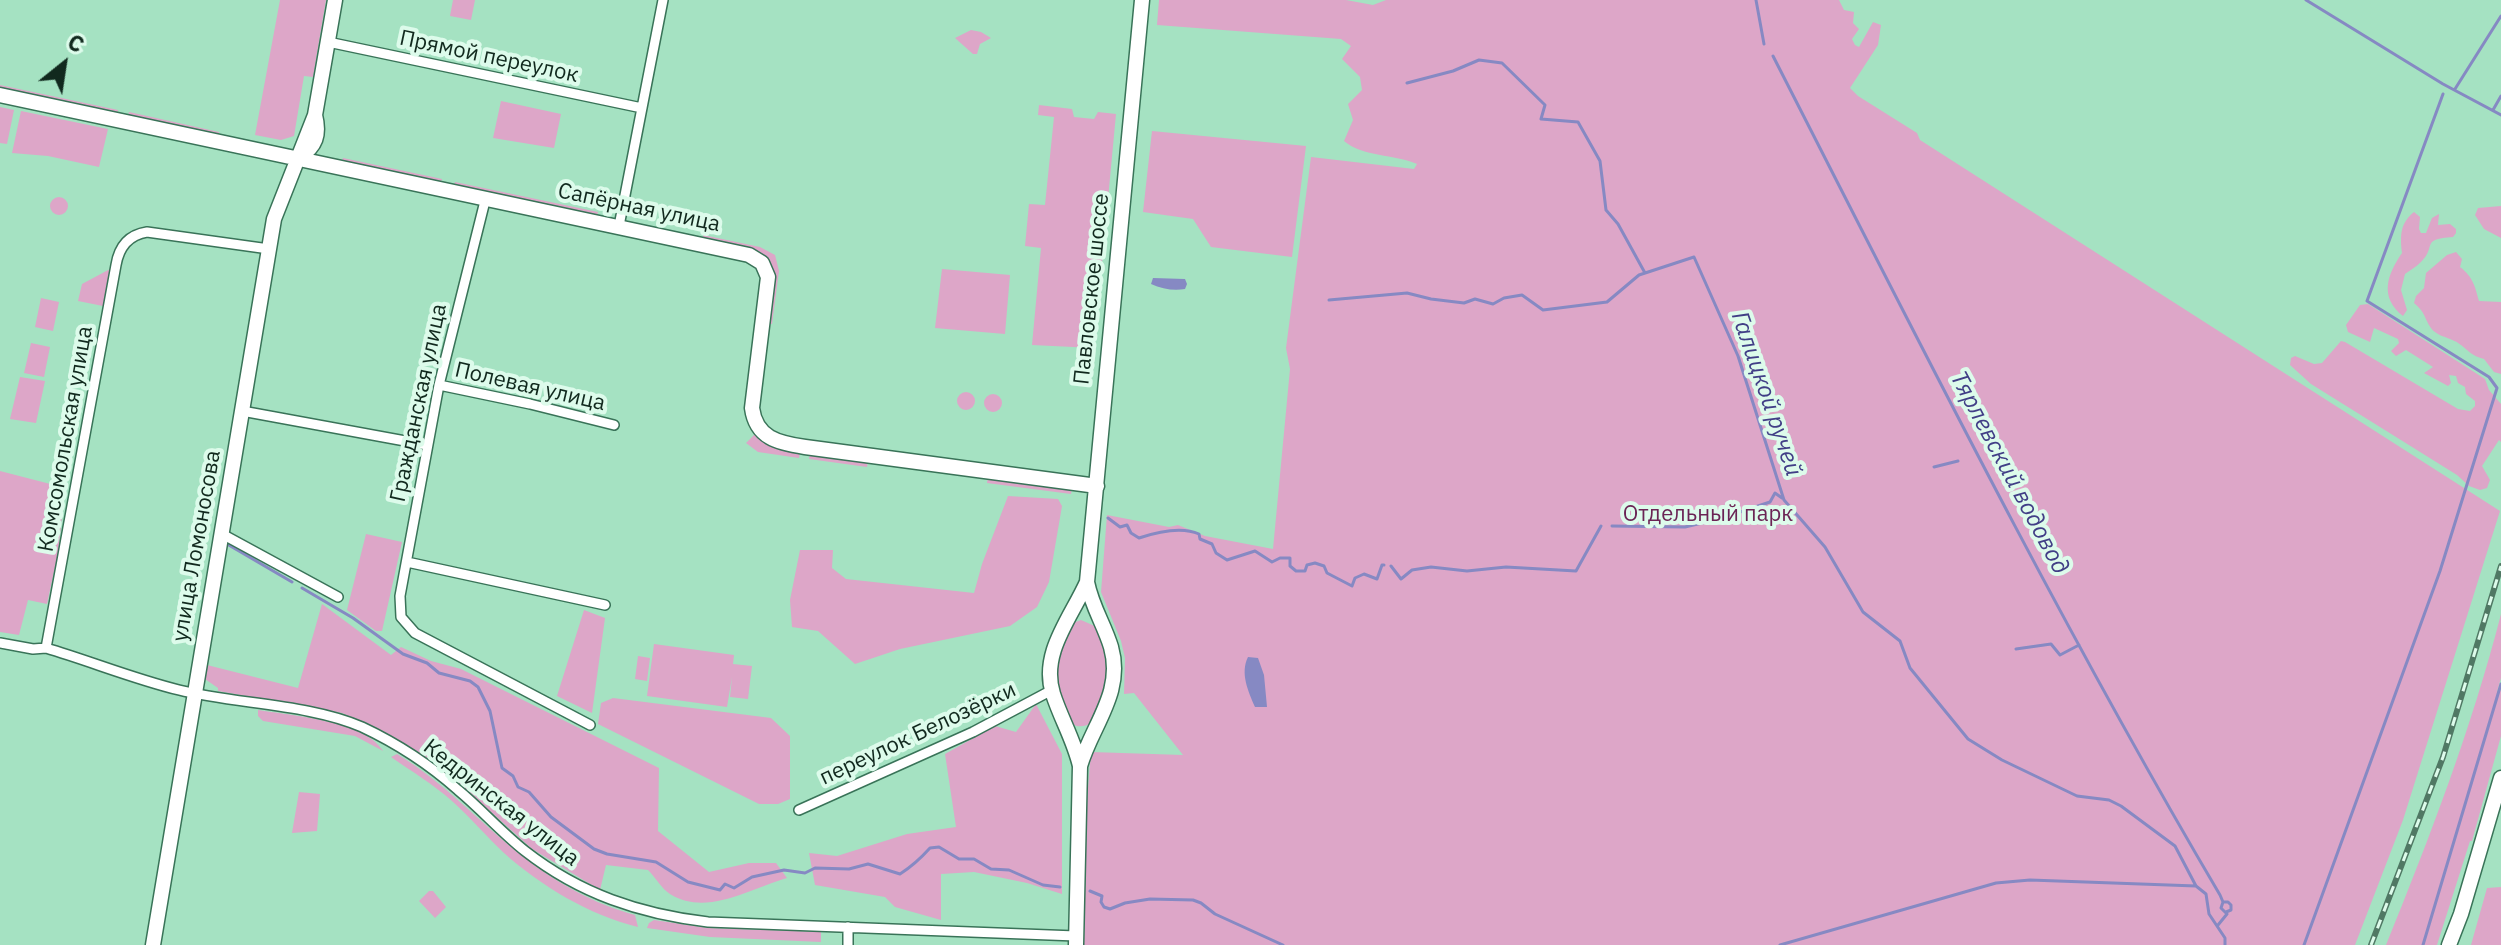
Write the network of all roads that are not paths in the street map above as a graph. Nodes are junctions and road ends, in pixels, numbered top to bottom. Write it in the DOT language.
graph roads {
  1 [pos="335,0"];
  2 [pos="663,0"];
  3 [pos="1142,0"];
  4 [pos="328,42"];
  5 [pos="0,95"];
  6 [pos="642,108"];
  7 [pos="299,158"];
  8 [pos="486,197"];
  9 [pos="619,226"];
  10 [pos="269,249"];
  11 [pos="439,385"];
  12 [pos="242,411"];
  13 [pos="614,425"];
  14 [pos="427,445"];
  15 [pos="1097,486"];
  16 [pos="222,534"];
  17 [pos="407,562"];
  18 [pos="1087,582"];
  19 [pos="338,597"];
  20 [pos="605,605"];
  21 [pos="1067,622"];
  22 [pos="1100,623"];
  23 [pos="0,643"];
  24 [pos="46,648"];
  25 [pos="1052,690"];
  26 [pos="195,693"];
  27 [pos="590,725"];
  28 [pos="1096,727"];
  29 [pos="1068,729"];
  30 [pos="1080,766"];
  31 [pos="2501,778"];
  32 [pos="799,810"];
  33 [pos="848,927"];
  34 [pos="1076,941"];
  35 [pos="2451,941"];
  36 [pos="153,945"];
  37 [pos="848,945"];
  1 -- 4 [label="street, улица Ломоносова"];
  2 -- 6 [label="street"];
  3 -- 15 [label="street, Павловское шоссе"];
  4 -- 6 [label="street, Прямой переулок"];
  4 -- 7 [label="street, улица Ломоносова"];
  5 -- 7 [label="street, Сапёрная улица"];
  6 -- 9 [label="street"];
  7 -- 8 [label="street, Сапёрная улица"];
  7 -- 10 [label="street, улица Ломоносова"];
  8 -- 9 [label="street, Сапёрная улица"];
  8 -- 11 [label="street, Гражданская улица"];
  9 -- 15 [label="street, Сапёрная улица"];
  10 -- 12 [label="street, улица Ломоносова"];
  10 -- 24 [label="street, Комсомольская улица"];
  11 -- 13 [label="street, Полевая улица"];
  11 -- 14 [label="street, Гражданская улица"];
  12 -- 14 [label="street"];
  12 -- 16 [label="street, улица Ломоносова"];
  14 -- 17 [label="street, Гражданская улица"];
  15 -- 18 [label="street, Павловское шоссе"];
  16 -- 19 [label="street"];
  16 -- 26 [label="street, улица Ломоносова"];
  17 -- 20 [label="street"];
  17 -- 27 [label="street, Гражданская улица"];
  18 -- 21 [label="street, Павловское шоссе"];
  18 -- 22 [label="street, Павловское шоссе"];
  21 -- 22 [label="street"];
  21 -- 25 [label="street, Павловское шоссе"];
  22 -- 28 [label="street, Павловское шоссе"];
  23 -- 24 [label="street"];
  24 -- 26 [label="street, Кедринская улица"];
  25 -- 29 [label="street"];
  25 -- 32 [label="street, переулок Белозёрки"];
  26 -- 33 [label="street, Кедринская улица"];
  26 -- 36 [label="street, улица Ломоносова"];
  28 -- 29 [label="street"];
  28 -- 30 [label="street"];
  29 -- 30 [label="street"];
  30 -- 34 [label="street"];
  31 -- 35 [label="street"];
  33 -- 34 [label="street, Кедринская улица"];
  33 -- 37 [label="street"];
}
